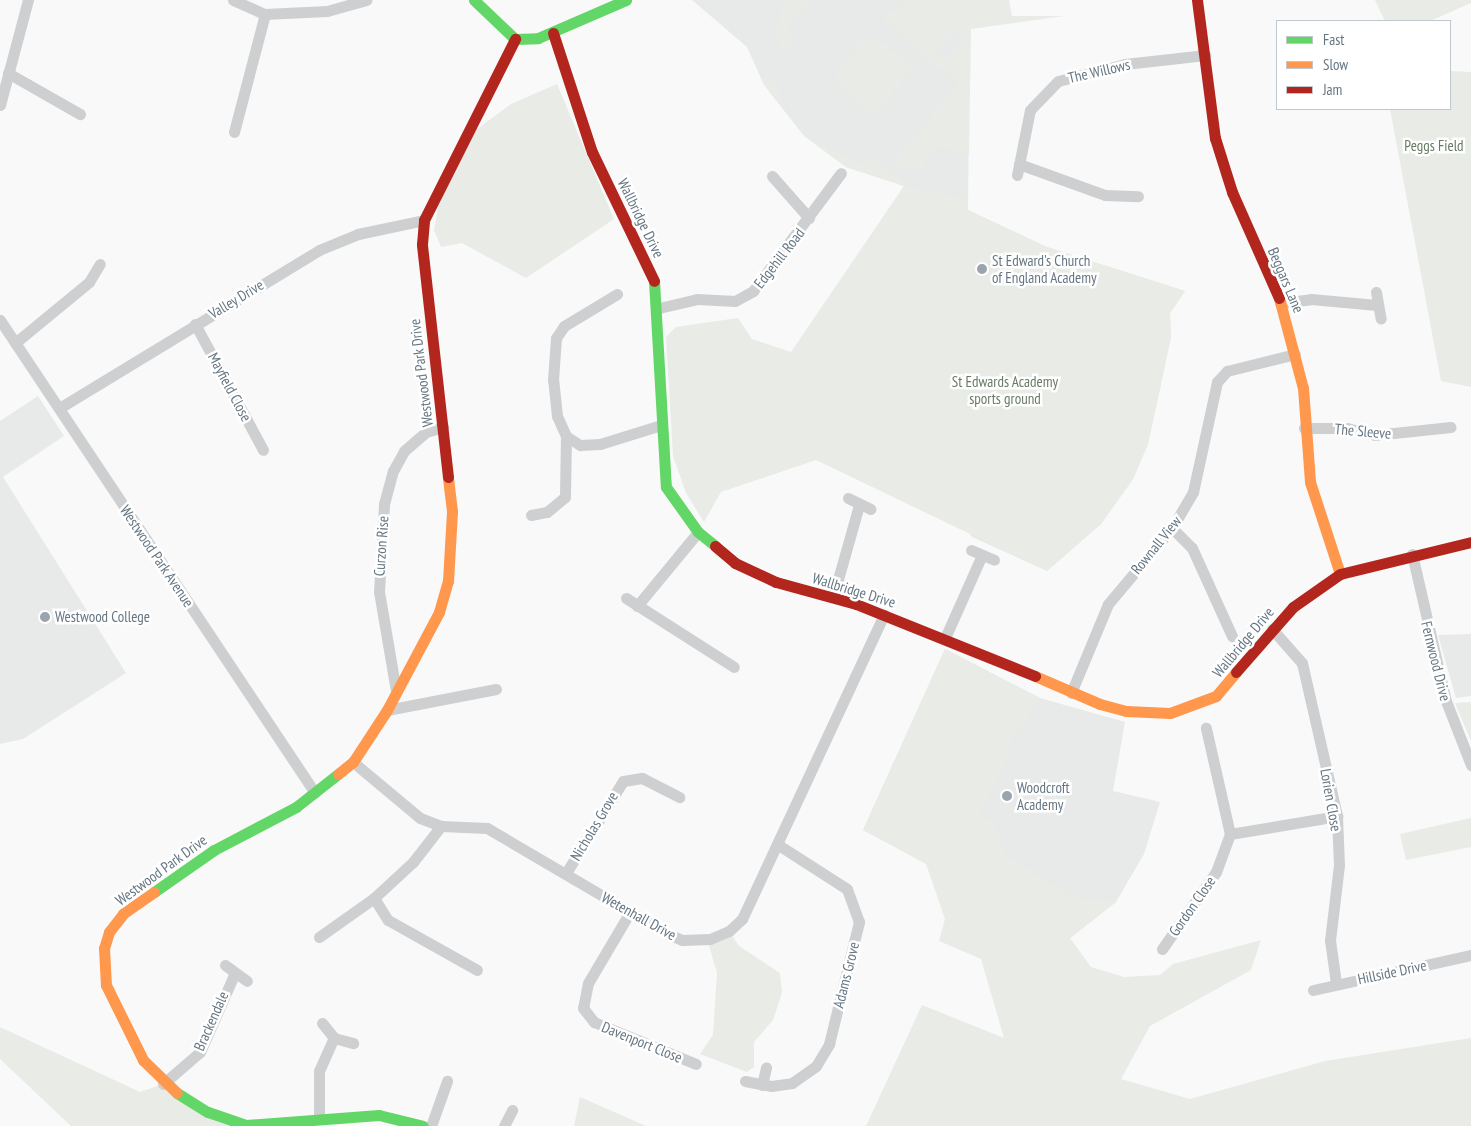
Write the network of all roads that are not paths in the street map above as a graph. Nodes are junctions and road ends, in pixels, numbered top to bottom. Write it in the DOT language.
graph roads {
  1 [pos="28,0"];
  2 [pos="232,0"];
  3 [pos="366,0"];
  4 [pos="474,0"];
  5 [pos="626,0"];
  6 [pos="1197,0"];
  7 [pos="265,14"];
  8 [pos="552,33"];
  9 [pos="515,39"];
  10 [pos="1205,55"];
  11 [pos="8,73"];
  12 [pos="0,106"];
  13 [pos="80,114"];
  14 [pos="234,132"];
  15 [pos="841,173"];
  16 [pos="772,176"];
  17 [pos="1138,196"];
  18 [pos="809,218"];
  19 [pos="424,220"];
  20 [pos="100,264"];
  21 [pos="1376,292"];
  22 [pos="617,294"];
  23 [pos="1280,303"];
  24 [pos="1377,305"];
  25 [pos="659,308"];
  26 [pos="1381,319"];
  27 [pos="0,320"];
  28 [pos="196,324"];
  29 [pos="15,343"];
  30 [pos="1295,354"];
  31 [pos="61,407"];
  32 [pos="661,425"];
  33 [pos="443,427"];
  34 [pos="1451,427"];
  35 [pos="1304,428"];
  36 [pos="566,436"];
  37 [pos="263,450"];
  38 [pos="848,498"];
  39 [pos="859,505"];
  40 [pos="870,509"];
  41 [pos="531,515"];
  42 [pos="1172,528"];
  43 [pos="698,532"];
  44 [pos="1471,542"];
  45 [pos="971,550"];
  46 [pos="1412,554"];
  47 [pos="982,555"];
  48 [pos="994,560"];
  49 [pos="1340,574"];
  50 [pos="833,597"];
  51 [pos="626,598"];
  52 [pos="637,606"];
  53 [pos="884,614"];
  54 [pos="1272,629"];
  55 [pos="1232,636"];
  56 [pos="945,638"];
  57 [pos="734,668"];
  58 [pos="496,689"];
  59 [pos="396,691"];
  60 [pos="1071,693"];
  61 [pos="387,710"];
  62 [pos="1206,728"];
  63 [pos="353,762"];
  64 [pos="1471,765"];
  65 [pos="314,793"];
  66 [pos="679,797"];
  67 [pos="1337,816"];
  68 [pos="441,826"];
  69 [pos="1230,834"];
  70 [pos="777,844"];
  71 [pos="566,873"];
  72 [pos="374,898"];
  73 [pos="630,912"];
  74 [pos="319,937"];
  75 [pos="1162,949"];
  76 [pos="1471,955"];
  77 [pos="225,965"];
  78 [pos="477,970"];
  79 [pos="234,975"];
  80 [pos="247,981"];
  81 [pos="1336,983"];
  82 [pos="1313,990"];
  83 [pos="322,1023"];
  84 [pos="334,1038"];
  85 [pos="353,1043"];
  86 [pos="696,1064"];
  87 [pos="766,1067"];
  88 [pos="447,1081"];
  89 [pos="745,1081"];
  90 [pos="162,1084"];
  91 [pos="762,1085"];
  92 [pos="512,1110"];
  93 [pos="319,1119"];
  94 [pos="424,1126"];
  95 [pos="431,1126"];
  96 [pos="504,1126"];
  1 -- 11 [label="street"];
  2 -- 7 [label="street"];
  3 -- 7 [label="street"];
  4 -- 9 [label="street"];
  5 -- 8 [label="street"];
  6 -- 10 [label="street, Beggars Lane"];
  7 -- 14 [label="street"];
  8 -- 9 [label="street"];
  8 -- 25 [label="street, Wallbridge Drive"];
  9 -- 19 [label="street, Westwood Park Drive"];
  10 -- 17 [label="street, The Willows"];
  10 -- 23 [label="street, Beggars Lane"];
  11 -- 12 [label="street"];
  11 -- 13 [label="street"];
  15 -- 18 [label="street, Edgehill Road"];
  16 -- 18 [label="street, Edgehill Road"];
  18 -- 25 [label="street, Edgehill Road"];
  19 -- 28 [label="street, Valley Drive"];
  19 -- 33 [label="street, Westwood Park Drive"];
  20 -- 29 [label="street"];
  21 -- 24 [label="street"];
  22 -- 36 [label="street"];
  23 -- 24 [label="street"];
  23 -- 30 [label="street, Beggars Lane"];
  24 -- 26 [label="street"];
  25 -- 32 [label="street, Wallbridge Drive"];
  27 -- 29 [label="street, Westwood Park Avenue"];
  28 -- 31 [label="street, Valley Drive"];
  28 -- 37 [label="street, Mayfield Close"];
  29 -- 31 [label="street, Westwood Park Avenue"];
  30 -- 35 [label="street, Beggars Lane"];
  30 -- 42 [label="street, Rownall View"];
  31 -- 65 [label="street, Westwood Park Avenue"];
  32 -- 36 [label="street"];
  32 -- 43 [label="street, Wallbridge Drive"];
  33 -- 59 [label="street, Westwood Park Drive"];
  33 -- 59 [label="street, Curzon Rise"];
  34 -- 35 [label="street, The Sleeve"];
  35 -- 49 [label="street, Beggars Lane"];
  36 -- 41 [label="street"];
  38 -- 39 [label="street"];
  39 -- 40 [label="street"];
  39 -- 50 [label="street"];
  42 -- 55 [label="street"];
  42 -- 60 [label="street, Rownall View"];
  43 -- 50 [label="street, Wallbridge Drive"];
  43 -- 52 [label="street"];
  44 -- 46 [label="street, Wallbridge Drive"];
  45 -- 47 [label="street"];
  46 -- 49 [label="street, Wallbridge Drive"];
  46 -- 64 [label="street, Fernwood Drive"];
  47 -- 48 [label="street"];
  47 -- 56 [label="street"];
  49 -- 54 [label="street, Wallbridge Drive"];
  50 -- 53 [label="street, Wallbridge Drive"];
  51 -- 52 [label="street"];
  52 -- 57 [label="street"];
  53 -- 56 [label="street, Wallbridge Drive"];
  53 -- 70 [label="street, Wetenhall Drive"];
  54 -- 60 [label="street, Wallbridge Drive"];
  54 -- 67 [label="street, Lorien Close"];
  56 -- 60 [label="street, Wallbridge Drive"];
  58 -- 61 [label="street"];
  59 -- 61 [label="street, Westwood Park Drive"];
  61 -- 63 [label="street, Westwood Park Drive"];
  62 -- 69 [label="street"];
  63 -- 65 [label="street, Westwood Park Drive"];
  63 -- 68 [label="street, Wetenhall Drive"];
  65 -- 90 [label="street, Westwood Park Drive"];
  66 -- 71 [label="street, Nicholas Grove"];
  67 -- 69 [label="street"];
  67 -- 81 [label="street, Lorien Close"];
  68 -- 71 [label="street, Wetenhall Drive"];
  68 -- 72 [label="street"];
  69 -- 75 [label="street, Gordon Close"];
  70 -- 73 [label="street, Wetenhall Drive"];
  70 -- 91 [label="street, Adams Grove"];
  71 -- 73 [label="street, Wetenhall Drive"];
  72 -- 74 [label="street"];
  72 -- 78 [label="street"];
  73 -- 86 [label="street, Davenport Close"];
  76 -- 81 [label="street, Hillside Drive"];
  77 -- 79 [label="street, Brackendale"];
  79 -- 80 [label="street, Brackendale"];
  79 -- 90 [label="street, Brackendale"];
  81 -- 82 [label="street, Hillside Drive"];
  83 -- 84 [label="street"];
  84 -- 85 [label="street"];
  84 -- 93 [label="street"];
  87 -- 91 [label="street"];
  88 -- 95 [label="street"];
  89 -- 91 [label="street, Adams Grove"];
  90 -- 93 [label="street, Westwood Park Drive"];
  92 -- 96 [label="street"];
  93 -- 94 [label="street, Westwood Park Drive"];
}
